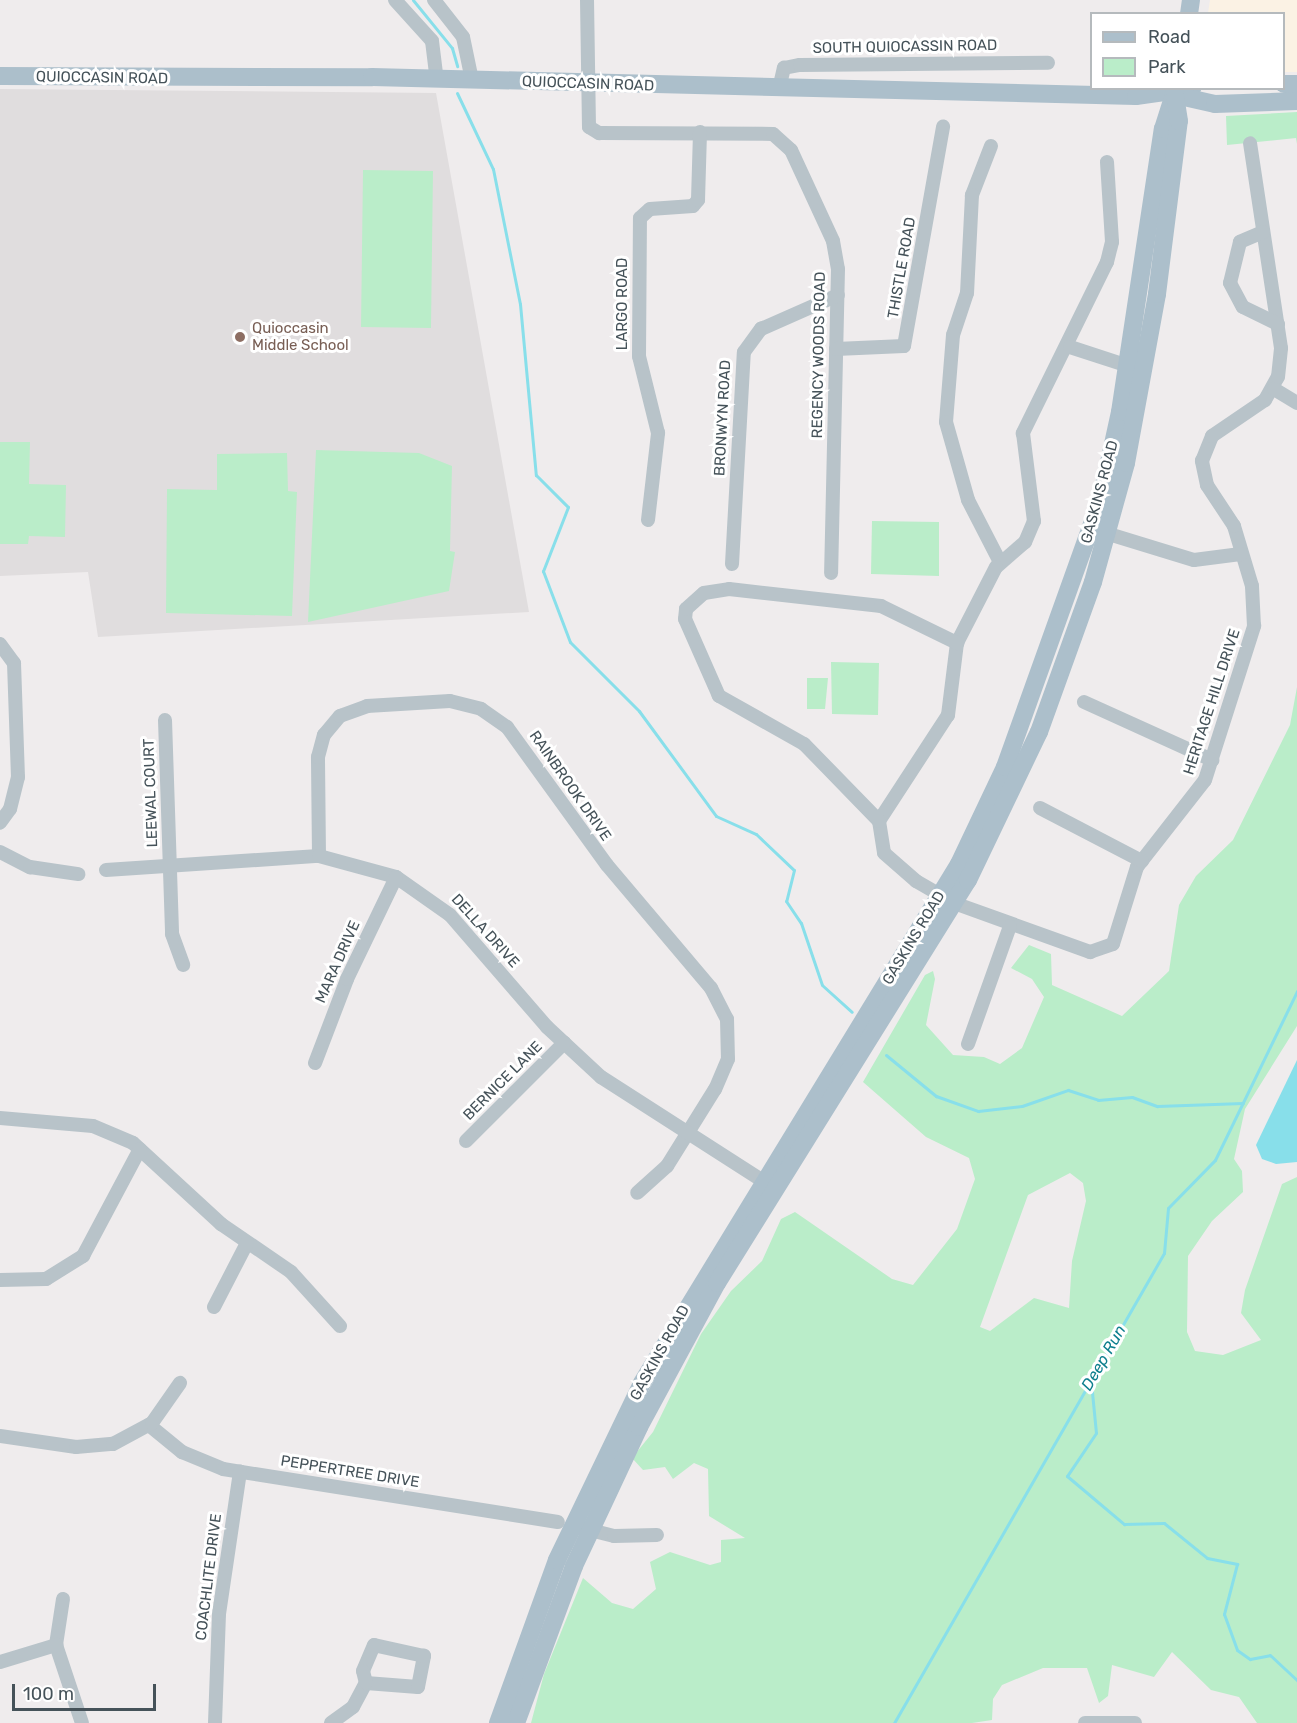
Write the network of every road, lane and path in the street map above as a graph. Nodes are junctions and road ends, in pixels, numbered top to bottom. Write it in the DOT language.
graph roads {
  1 [pos="395,0"];
  2 [pos="434,0"];
  3 [pos="587,0"];
  4 [pos="1048,63"];
  5 [pos="0,76"];
  6 [pos="437,80"];
  7 [pos="472,80"];
  8 [pos="588,84"];
  9 [pos="779,89"];
  10 [pos="1181,91"];
  11 [pos="1297,101"];
  12 [pos="943,126"];
  13 [pos="700,132"];
  14 [pos="1251,143"];
  15 [pos="992,146"];
  16 [pos="1107,162"];
  17 [pos="1263,232"];
  18 [pos="838,295"];
  19 [pos="1278,324"];
  20 [pos="1070,347"];
  21 [pos="836,349"];
  22 [pos="1128,366"];
  23 [pos="1274,389"];
  24 [pos="1297,403"];
  25 [pos="648,520"];
  26 [pos="1099,531"];
  27 [pos="1241,554"];
  28 [pos="1000,562"];
  29 [pos="732,564"];
  30 [pos="831,573"];
  31 [pos="957,643"];
  32 [pos="0,644"];
  33 [pos="1084,702"];
  34 [pos="165,720"];
  35 [pos="1212,760"];
  36 [pos="1040,808"];
  37 [pos="879,821"];
  38 [pos="0,823"];
  39 [pos="0,852"];
  40 [pos="319,856"];
  41 [pos="1142,861"];
  42 [pos="170,865"];
  43 [pos="106,870"];
  44 [pos="78,874"];
  45 [pos="396,877"];
  46 [pos="947,899"];
  47 [pos="1010,926"];
  48 [pos="183,965"];
  49 [pos="564,1043"];
  50 [pos="968,1044"];
  51 [pos="315,1062"];
  52 [pos="0,1118"];
  53 [pos="686,1133"];
  54 [pos="466,1141"];
  55 [pos="140,1149"];
  56 [pos="771,1186"];
  57 [pos="637,1193"];
  58 [pos="247,1243"];
  59 [pos="0,1280"];
  60 [pos="214,1307"];
  61 [pos="340,1326"];
  62 [pos="180,1383"];
  63 [pos="149,1425"];
  64 [pos="0,1436"];
  65 [pos="240,1472"];
  66 [pos="574,1526"];
  67 [pos="657,1534"];
  68 [pos="63,1599"];
  69 [pos="56,1645"];
  70 [pos="0,1662"];
  71 [pos="366,1683"];
  72 [pos="82,1723"];
  73 [pos="215,1723"];
  74 [pos="331,1723"];
  75 [pos="498,1723"];
  76 [pos="516,1723"];
  77 [pos="1085,1723"];
  78 [pos="1135,1723"];
  1 -- 6 [label="street"];
  2 -- 7 [label="street"];
  3 -- 8 [label="street, REGENCY WOODS ROAD"];
  4 -- 9 [label="street, SOUTH QUIOCASSIN ROAD"];
  5 -- 6 [label="main road, QUIOCCASIN ROAD"];
  6 -- 7 [label="main road, QUIOCCASIN ROAD"];
  7 -- 8 [label="main road, QUIOCCASIN ROAD"];
  8 -- 9 [label="main road, QUIOCCASIN ROAD"];
  8 -- 13 [label="street, REGENCY WOODS ROAD"];
  9 -- 10 [label="main road, QUIOCCASIN ROAD"];
  10 -- 11 [label="main road, QUIOCCASIN ROAD"];
  10 -- 22 [label="main road, GASKINS ROAD"];
  10 -- 26 [label="main road, GASKINS ROAD"];
  12 -- 21 [label="street, THISTLE ROAD"];
  13 -- 18 [label="street, REGENCY WOODS ROAD"];
  13 -- 25 [label="street, LARGO ROAD"];
  14 -- 17 [label="street"];
  15 -- 28 [label="street"];
  16 -- 20 [label="street"];
  17 -- 19 [label="street"];
  17 -- 19 [label="street"];
  18 -- 21 [label="street, REGENCY WOODS ROAD"];
  18 -- 29 [label="street, BRONWYN ROAD"];
  19 -- 23 [label="street"];
  20 -- 22 [label="street"];
  20 -- 28 [label="street"];
  21 -- 30 [label="street, REGENCY WOODS ROAD"];
  22 -- 26 [label="main road, GASKINS ROAD"];
  23 -- 24 [label="street"];
  23 -- 27 [label="street, HERITAGE HILL DRIVE"];
  26 -- 27 [label="street"];
  26 -- 46 [label="main road, GASKINS ROAD"];
  27 -- 35 [label="street, HERITAGE HILL DRIVE"];
  28 -- 31 [label="street"];
  31 -- 37 [label="street"];
  31 -- 37 [label="street"];
  32 -- 38 [label="street"];
  33 -- 35 [label="street"];
  34 -- 42 [label="street, LEEWAL COURT"];
  35 -- 41 [label="street, HERITAGE HILL DRIVE"];
  36 -- 41 [label="street"];
  37 -- 46 [label="street, HERITAGE HILL DRIVE"];
  39 -- 44 [label="street"];
  40 -- 42 [label="street, DELLA DRIVE"];
  40 -- 45 [label="street, DELLA DRIVE"];
  40 -- 53 [label="street, RAINBROOK DRIVE"];
  41 -- 47 [label="street, HERITAGE HILL DRIVE"];
  42 -- 43 [label="street, DELLA DRIVE"];
  42 -- 48 [label="street, LEEWAL COURT"];
  45 -- 49 [label="street, DELLA DRIVE"];
  45 -- 51 [label="street, MARA DRIVE"];
  46 -- 47 [label="street, HERITAGE HILL DRIVE"];
  46 -- 56 [label="main road, GASKINS ROAD"];
  47 -- 50 [label="street"];
  49 -- 53 [label="street, DELLA DRIVE"];
  49 -- 54 [label="street, BERNICE LANE"];
  52 -- 55 [label="street"];
  53 -- 56 [label="street, DELLA DRIVE"];
  53 -- 57 [label="street, RAINBROOK DRIVE"];
  55 -- 58 [label="street"];
  55 -- 59 [label="street"];
  56 -- 66 [label="main road, GASKINS ROAD"];
  58 -- 60 [label="street"];
  58 -- 61 [label="street"];
  62 -- 63 [label="street"];
  63 -- 64 [label="street"];
  63 -- 65 [label="street, PEPPERTREE DRIVE"];
  65 -- 66 [label="street, PEPPERTREE DRIVE"];
  65 -- 73 [label="street, COACHLITE DRIVE"];
  66 -- 67 [label="street, PEPPERTREE DRIVE"];
  66 -- 75 [label="main road, GASKINS ROAD"];
  66 -- 76 [label="main road, GASKINS ROAD"];
  68 -- 69 [label="street"];
  69 -- 70 [label="street"];
  69 -- 72 [label="street"];
  71 -- 71 [label="street"];
  71 -- 74 [label="street"];
  77 -- 78 [label="street"];
}
